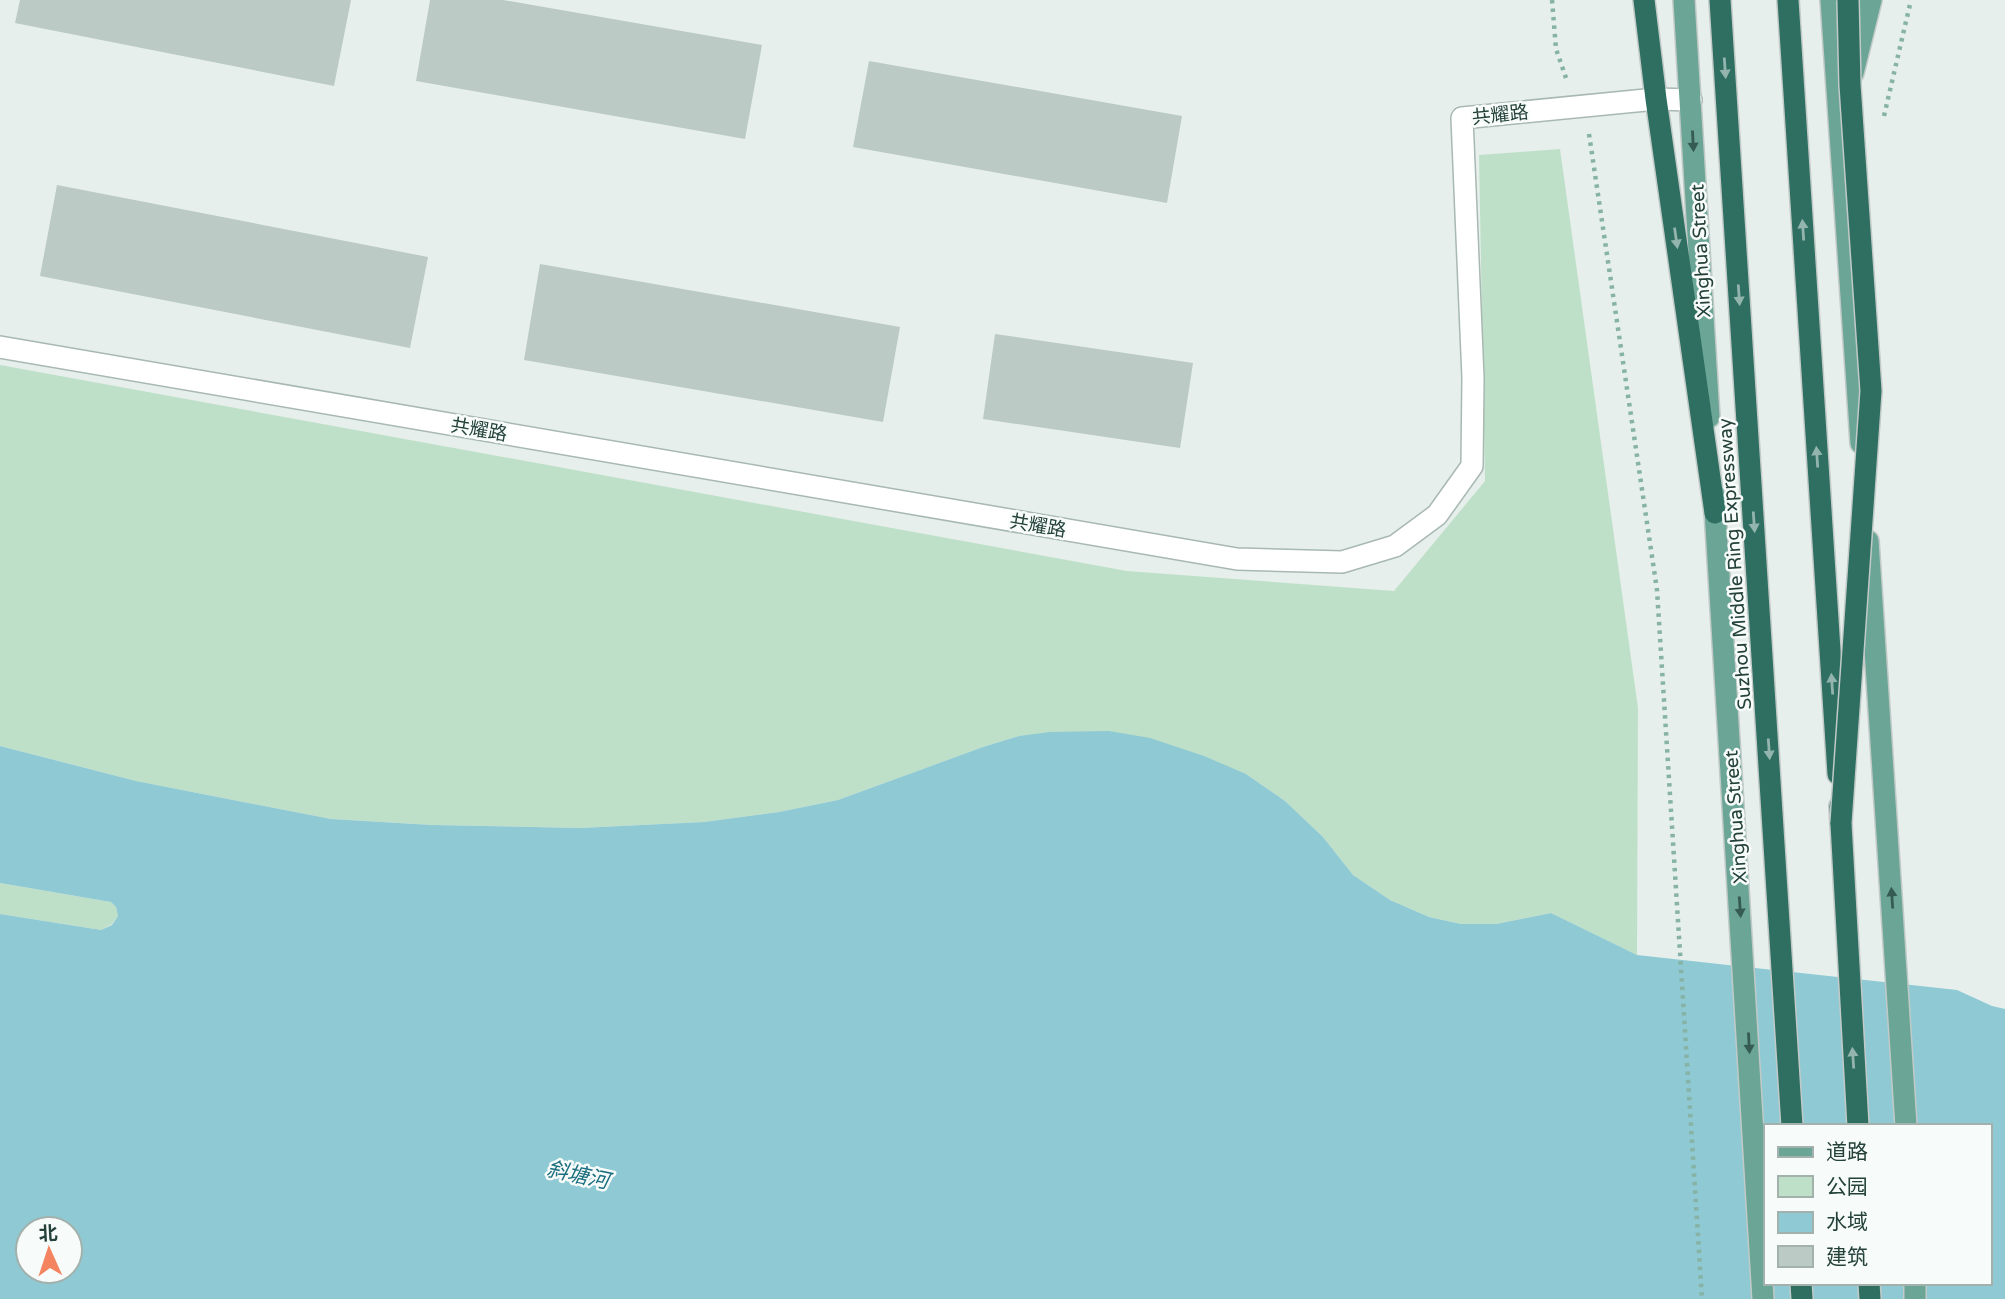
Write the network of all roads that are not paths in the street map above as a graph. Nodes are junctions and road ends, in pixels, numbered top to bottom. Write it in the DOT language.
graph roads {
  1 [pos="1644,0"];
  2 [pos="1684,0"];
  3 [pos="1720,0"];
  4 [pos="1788,0"];
  5 [pos="1831,0"];
  6 [pos="1848,0"];
  7 [pos="1871,0"];
  8 [pos="1656,99"];
  9 [pos="1691,100"];
  10 [pos="1839,126"];
  11 [pos="0,347"];
  12 [pos="1715,513"];
  13 [pos="1841,823"];
  14 [pos="1792,1124"];
  15 [pos="1858,1124"];
  16 [pos="1906,1124"];
  17 [pos="1763,1299"];
  1 -- 8 [label="highway"];
  2 -- 9 [label="main road, Xinghua Street"];
  3 -- 14 [label="highway, Suzhou Middle Ring Expressway, one-way"];
  13 -- 4 [label="highway, one-way, bridge"];
  5 -- 10 [label="main road"];
  6 -- 13 [label="highway, bridge"];
  7 -- 10 [label="main road"];
  8 -- 9 [label="street, 共耀路"];
  8 -- 11 [label="street, 共耀路"];
  8 -- 12 [label="highway, one-way"];
  9 -- 12 [label="main road, Xinghua Street, one-way"];
  16 -- 10 [label="main road, one-way"];
  12 -- 17 [label="main road, Xinghua Street, one-way"];
  15 -- 13 [label="highway, one-way"];
}
